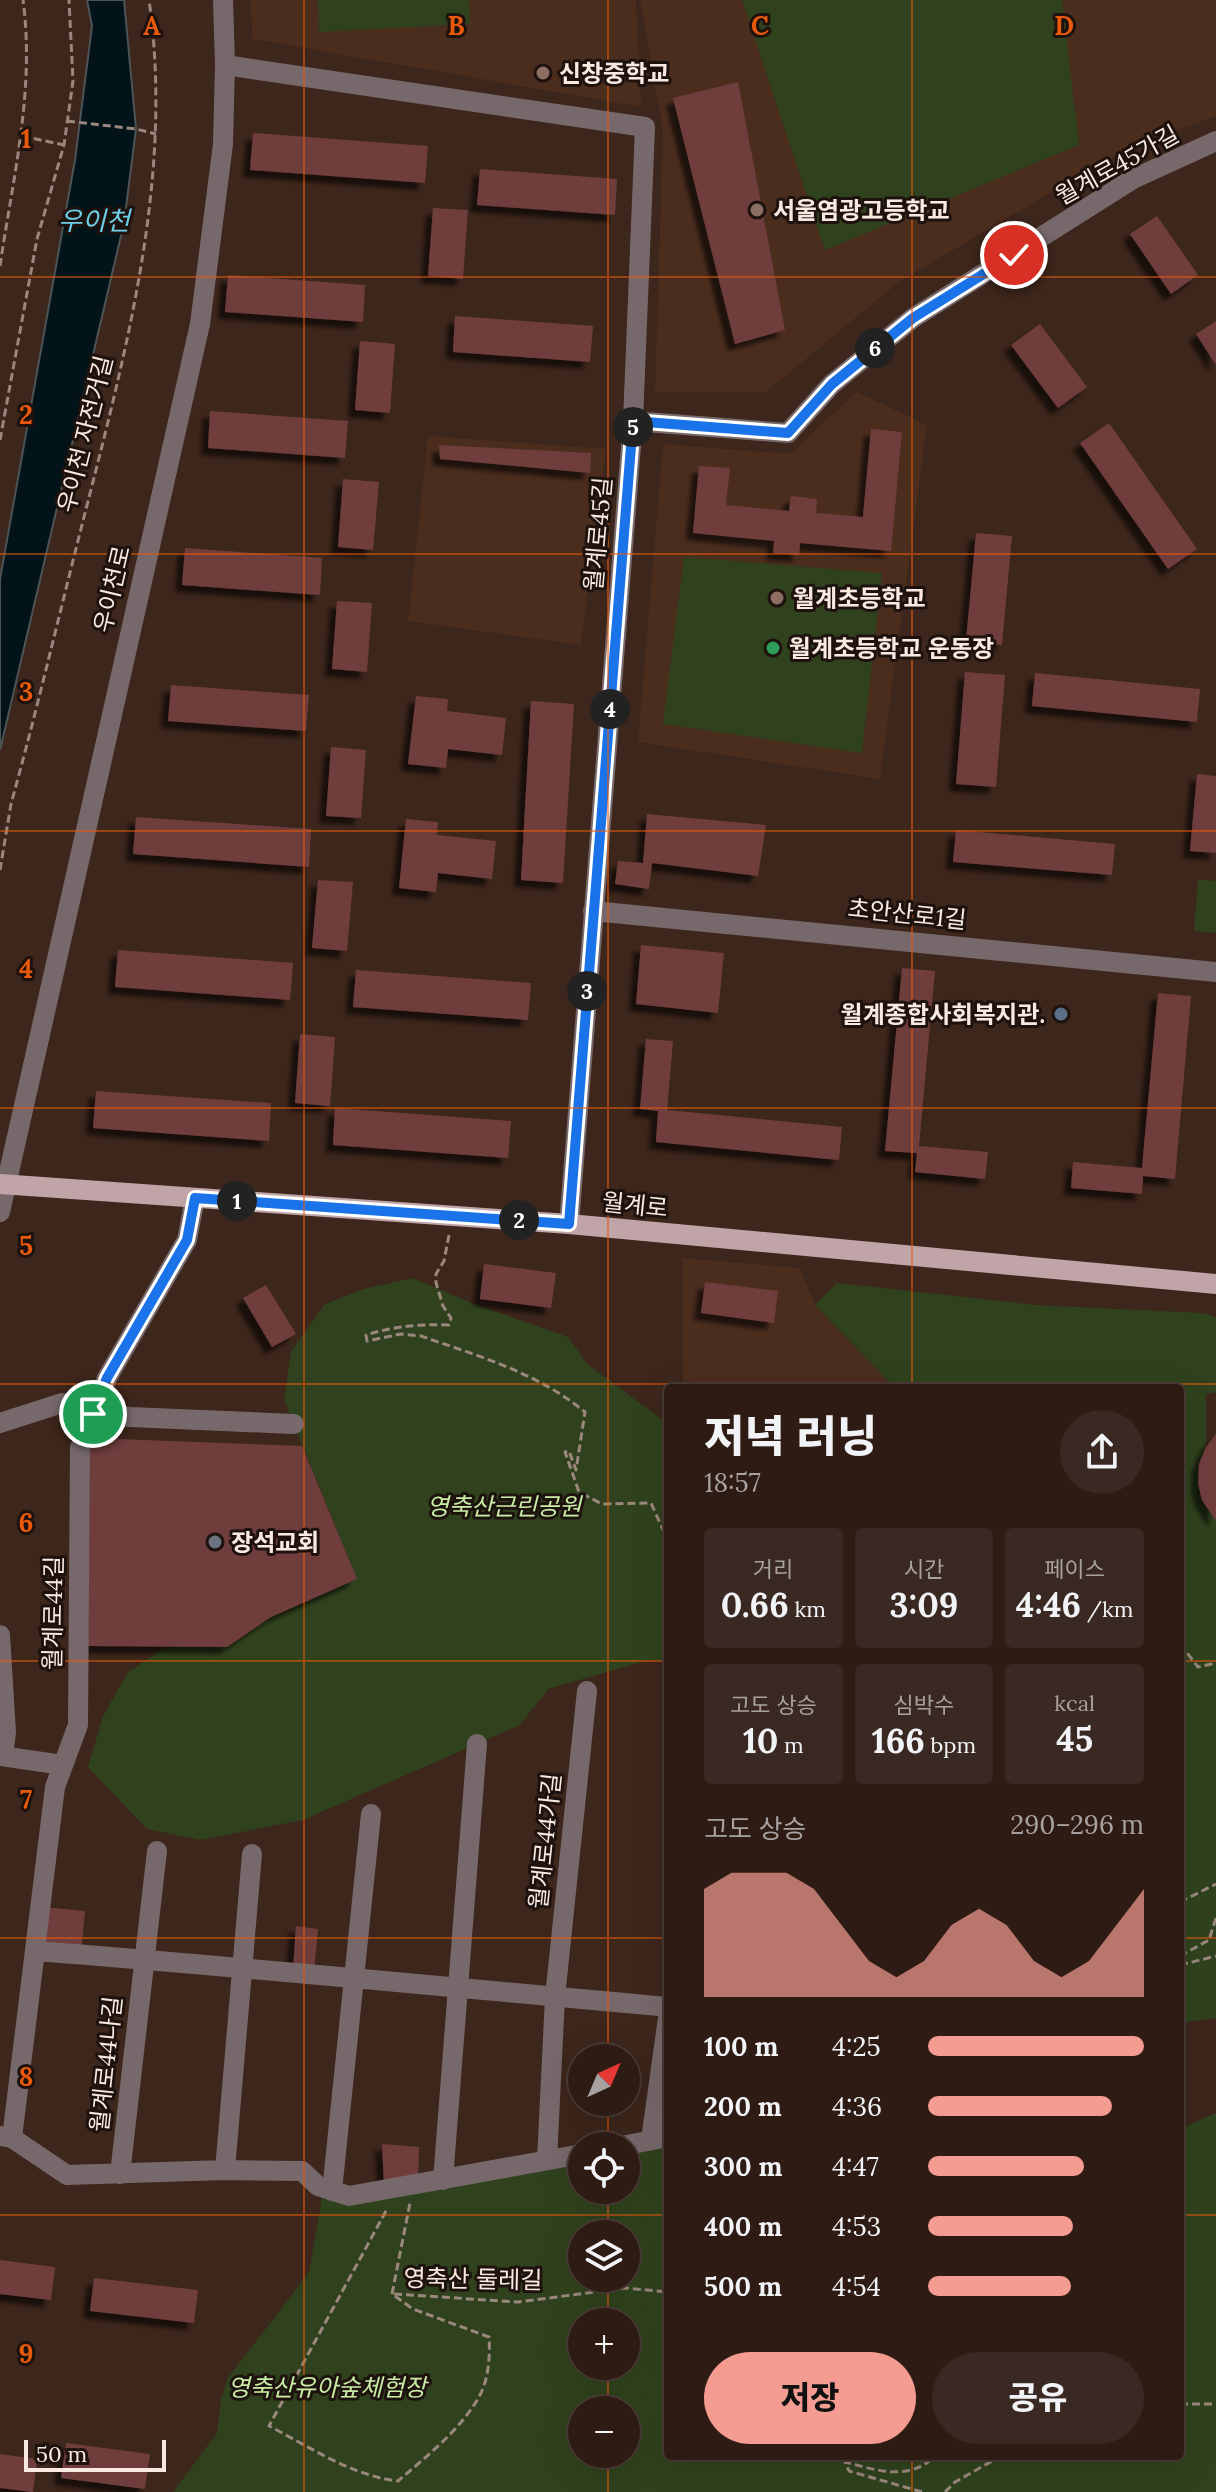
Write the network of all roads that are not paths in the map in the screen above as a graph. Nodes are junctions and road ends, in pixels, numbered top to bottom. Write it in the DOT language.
graph roads {
  1 [pos="223,0"];
  2 [pos="225,65"];
  3 [pos="1216,141"];
  4 [pos="633,421"];
  5 [pos="593,911"];
  6 [pos="1216,972"];
  7 [pos="4,1184"];
  8 [pos="195,1198"];
  9 [pos="0,1212"];
  10 [pos="569,1224"];
  11 [pos="1216,1284"];
  12 [pos="93,1414"];
  13 [pos="0,1423"];
  14 [pos="294,1424"];
  15 [pos="0,1635"];
  16 [pos="587,1691"];
  17 [pos="477,1744"];
  18 [pos="2,1756"];
  19 [pos="63,1765"];
  20 [pos="371,1814"];
  21 [pos="157,1851"];
  22 [pos="252,1854"];
  23 [pos="35,1951"];
  24 [pos="143,1959"];
  25 [pos="244,1967"];
  26 [pos="352,1978"];
  27 [pos="456,1989"];
  28 [pos="555,1997"];
  29 [pos="664,2007"];
  30 [pos="664,2078"];
  31 [pos="660,2138"];
  32 [pos="4,2141"];
  33 [pos="640,2142"];
  34 [pos="568,2156"];
  35 [pos="547,2160"];
  36 [pos="225,2170"];
  37 [pos="120,2174"];
  38 [pos="443,2180"];
  39 [pos="332,2191"];
  1 -- 2 [label="street, 우이천로"];
  2 -- 4 [label="street, 월계로45길"];
  2 -- 7 [label="street, 우이천로"];
  3 -- 4 [label="street, 월계로45가길"];
  4 -- 5 [label="street, 월계로45길"];
  5 -- 6 [label="street, 초안산로1길"];
  5 -- 10 [label="street, 월계로45길"];
  7 -- 8 [label="main road, 월계로"];
  7 -- 9 [label="street, 우이천로"];
  8 -- 10 [label="main road, 월계로"];
  8 -- 12 [label="street, 월계로44길"];
  10 -- 11 [label="main road, 월계로"];
  12 -- 13 [label="street"];
  12 -- 14 [label="street"];
  12 -- 19 [label="street, 월계로44길"];
  15 -- 18 [label="street, 월계로44길"];
  16 -- 28 [label="street, 월계로44가길"];
  17 -- 27 [label="street"];
  18 -- 19 [label="street, 월계로44길"];
  19 -- 23 [label="street, 월계로44길"];
  20 -- 26 [label="street"];
  21 -- 24 [label="street"];
  22 -- 25 [label="street"];
  23 -- 24 [label="street"];
  23 -- 32 [label="street, 월계로44길"];
  24 -- 25 [label="street"];
  24 -- 37 [label="street, 월계로44나길"];
  25 -- 26 [label="street"];
  25 -- 36 [label="street"];
  26 -- 27 [label="street"];
  26 -- 39 [label="street"];
  27 -- 28 [label="street"];
  27 -- 38 [label="street"];
  28 -- 29 [label="street"];
  28 -- 35 [label="street"];
  30 -- 31 [label="street"];
  31 -- 33 [label="street"];
  32 -- 37 [label="street"];
  34 -- 35 [label="street"];
  35 -- 38 [label="street"];
  36 -- 37 [label="street"];
  36 -- 39 [label="street"];
  38 -- 39 [label="street"];
}
